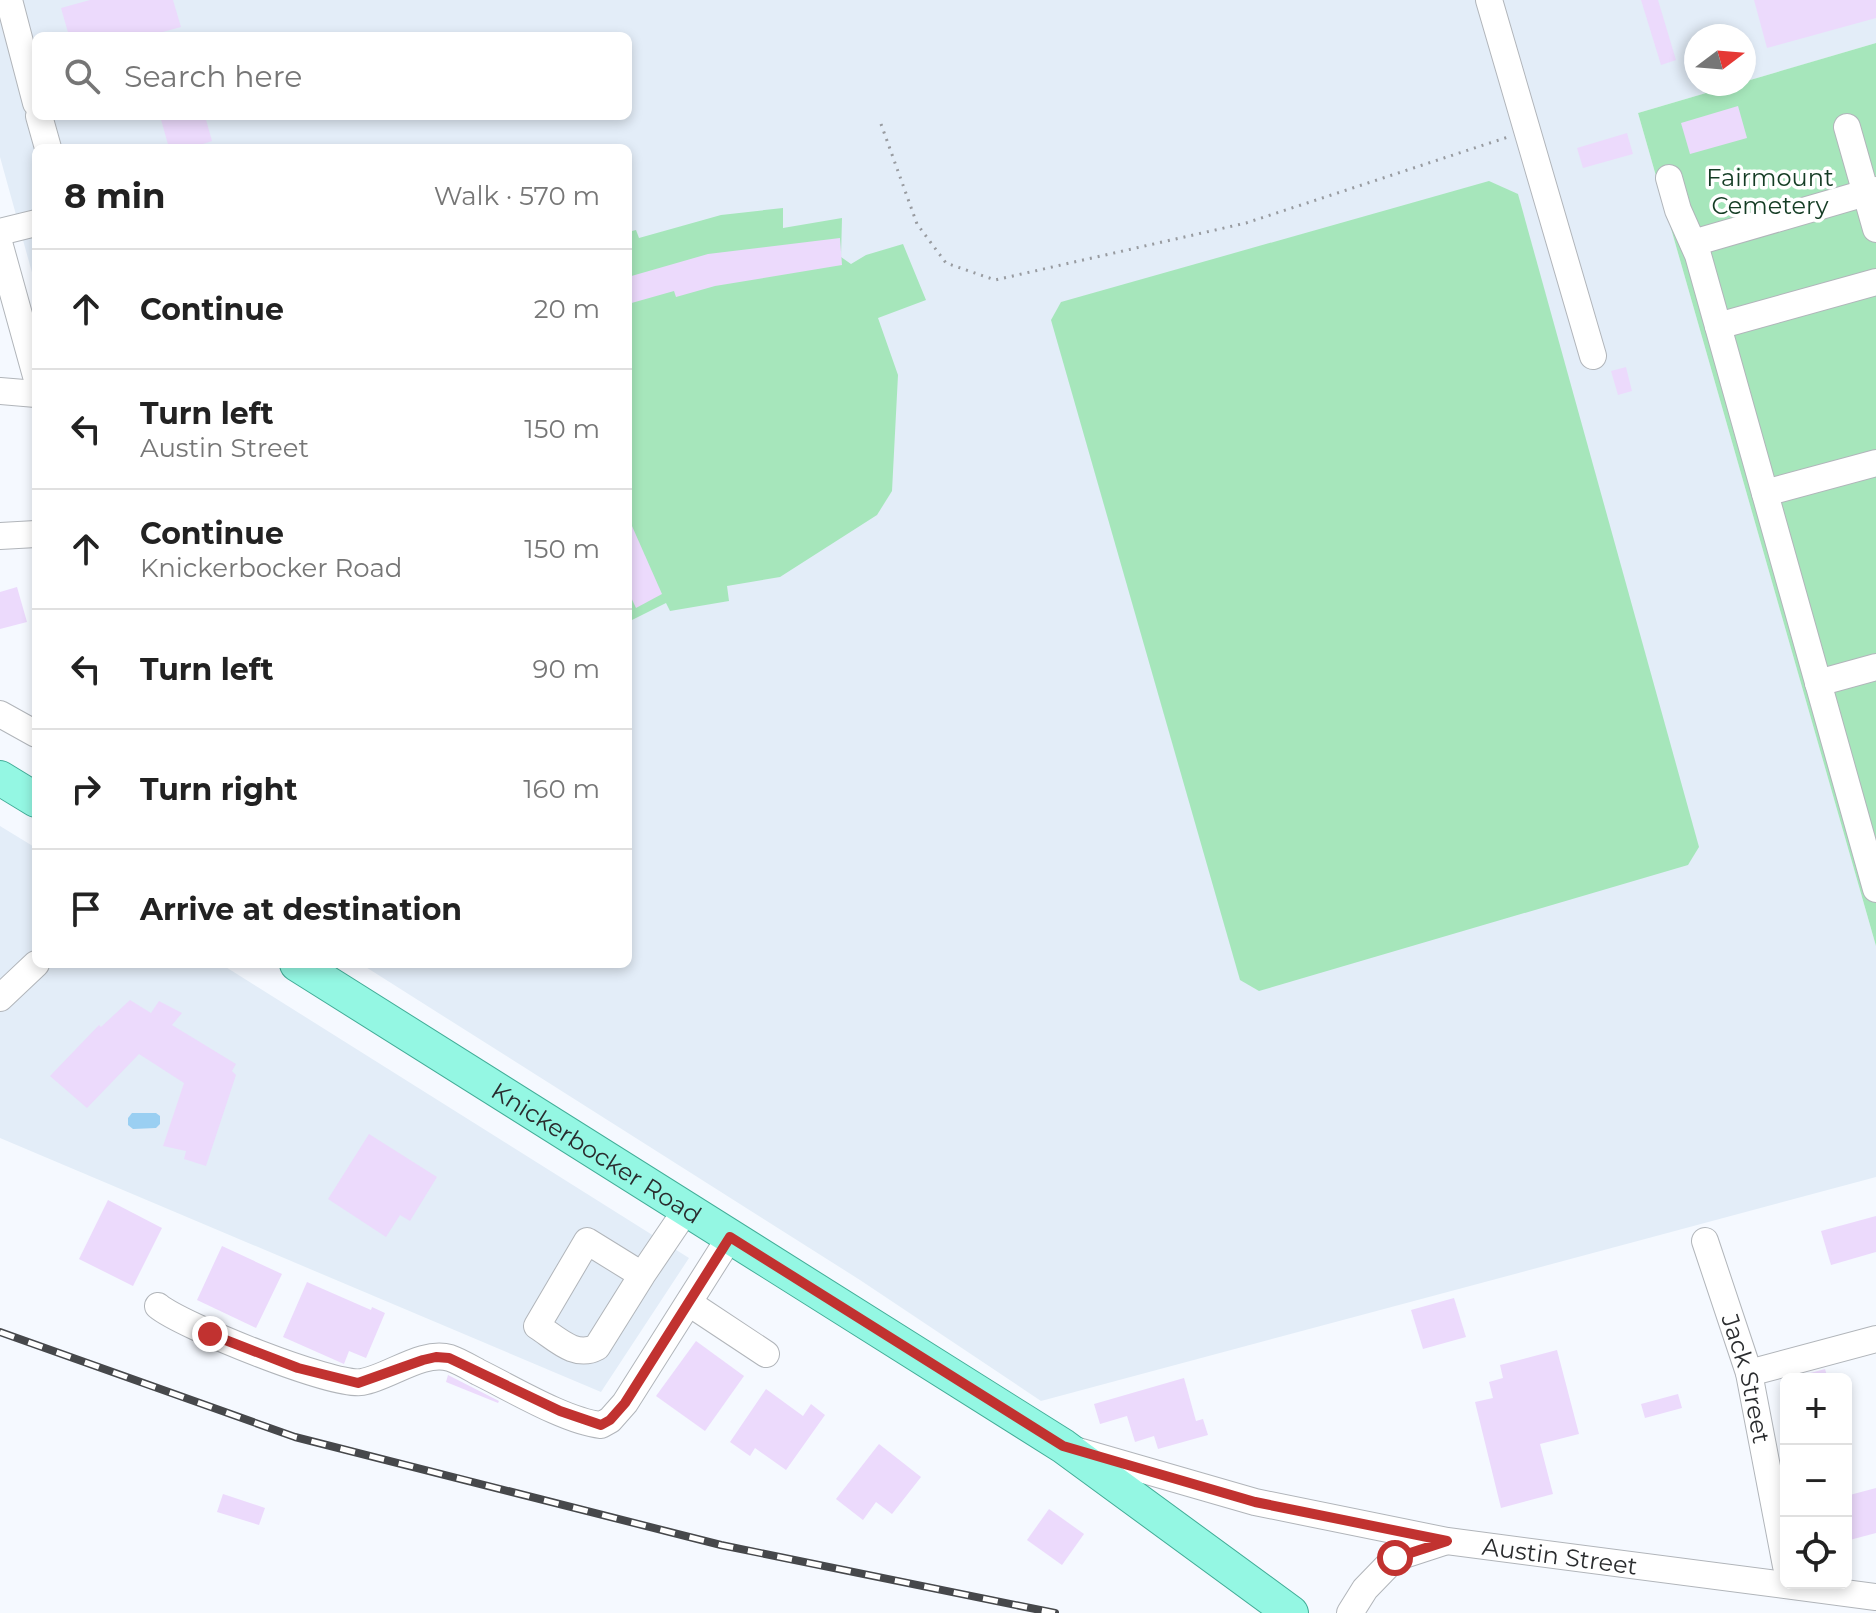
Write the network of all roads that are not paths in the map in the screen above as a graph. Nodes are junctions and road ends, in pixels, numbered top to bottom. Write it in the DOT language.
graph roads {
  1 [pos="9,0"];
  2 [pos="1489,0"];
  3 [pos="32,88"];
  4 [pos="40,120"];
  5 [pos="1847,127"];
  6 [pos="47,144"];
  7 [pos="1669,178"];
  8 [pos="1871,191"];
  9 [pos="32,224"];
  10 [pos="1876,229"];
  11 [pos="0,232"];
  12 [pos="1693,243"];
  13 [pos="0,246"];
  14 [pos="1876,282"];
  15 [pos="1718,326"];
  16 [pos="1593,356"];
  17 [pos="32,362"];
  18 [pos="0,391"];
  19 [pos="32,394"];
  20 [pos="1876,463"];
  21 [pos="1765,493"];
  22 [pos="32,534"];
  23 [pos="0,536"];
  24 [pos="1876,667"];
  25 [pos="1818,683"];
  26 [pos="0,714"];
  27 [pos="32,732"];
  28 [pos="0,778"];
  29 [pos="32,798"];
  30 [pos="1869,840"];
  31 [pos="1876,889"];
  32 [pos="32,968"];
  33 [pos="303,968"];
  34 [pos="0,998"];
  35 [pos="686,1210"];
  36 [pos="730,1237"];
  37 [pos="1705,1241"];
  38 [pos="642,1275"];
  39 [pos="689,1303"];
  40 [pos="158,1306"];
  41 [pos="1876,1339"];
  42 [pos="766,1354"];
  43 [pos="1749,1373"];
  44 [pos="1063,1446"];
  45 [pos="1780,1537"];
  46 [pos="1447,1541"];
  47 [pos="1780,1578"];
  48 [pos="1837,1589"];
  49 [pos="1876,1597"];
  50 [pos="1291,1613"];
  51 [pos="1350,1613"];
  1 -- 3 [label="street"];
  2 -- 16 [label="street"];
  4 -- 6 [label="street"];
  5 -- 8 [label="street"];
  7 -- 12 [label="street"];
  8 -- 10 [label="street"];
  8 -- 12 [label="street"];
  9 -- 11 [label="street"];
  12 -- 15 [label="street"];
  13 -- 17 [label="street"];
  14 -- 15 [label="street"];
  15 -- 21 [label="street"];
  18 -- 19 [label="street"];
  20 -- 21 [label="street"];
  21 -- 25 [label="street"];
  22 -- 23 [label="street"];
  24 -- 25 [label="street"];
  25 -- 30 [label="street"];
  26 -- 27 [label="street"];
  28 -- 29 [label="main road"];
  30 -- 31 [label="street"];
  32 -- 34 [label="street"];
  33 -- 35 [label="main road, Knickerbocker Road"];
  35 -- 36 [label="main road, Knickerbocker Road"];
  35 -- 38 [label="street"];
  36 -- 39 [label="street"];
  36 -- 44 [label="main road, Knickerbocker Road"];
  37 -- 43 [label="street, Jack Street"];
  38 -- 38 [label="street"];
  39 -- 40 [label="street"];
  39 -- 42 [label="street"];
  41 -- 43 [label="street"];
  43 -- 45 [label="street, Jack Street"];
  44 -- 46 [label="street, Austin Street"];
  44 -- 50 [label="main road, Knickerbocker Road"];
  46 -- 47 [label="street, Austin Street"];
  46 -- 51 [label="street"];
  48 -- 49 [label="street, Austin Street"];
}
